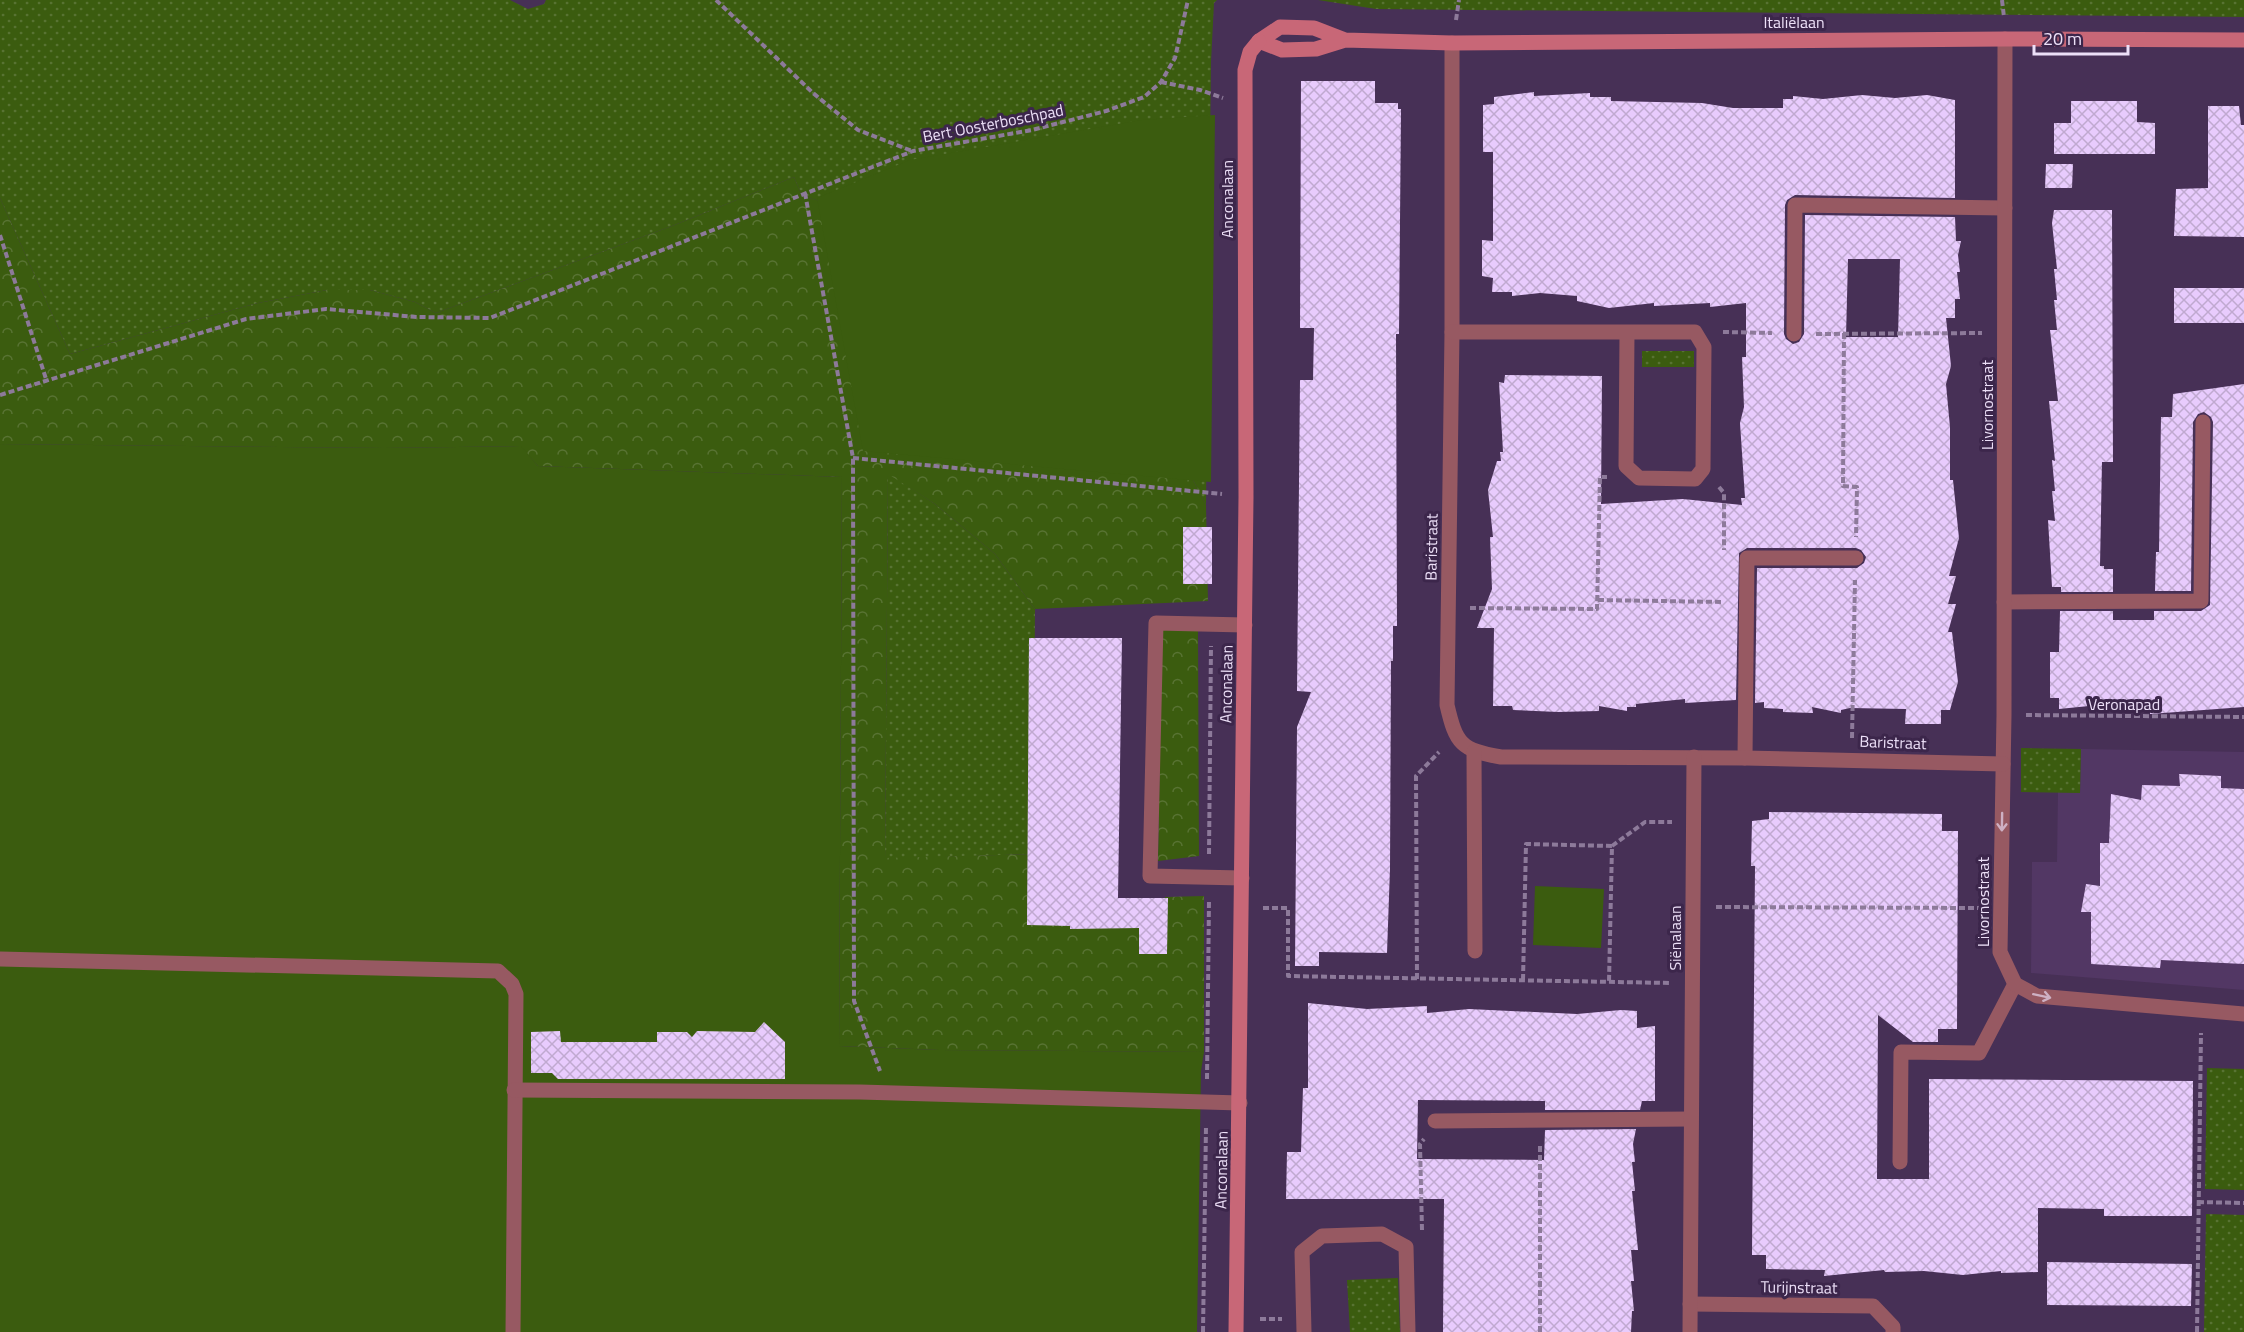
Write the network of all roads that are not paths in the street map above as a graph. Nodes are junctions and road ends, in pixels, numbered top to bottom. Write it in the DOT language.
graph roads {
  1 [pos="2005,39"];
  2 [pos="1345,40"];
  3 [pos="2244,40"];
  4 [pos="1259,41"];
  5 [pos="1452,42"];
  6 [pos="2005,208"];
  7 [pos="1452,332"];
  8 [pos="1627,333"];
  9 [pos="1794,334"];
  10 [pos="2203,422"];
  11 [pos="1856,558"];
  12 [pos="2004,602"];
  13 [pos="1245,625"];
  14 [pos="1474,752"];
  15 [pos="1694,757"];
  16 [pos="1745,758"];
  17 [pos="2003,764"];
  18 [pos="1242,878"];
  19 [pos="1475,951"];
  20 [pos="0,959"];
  21 [pos="2015,984"];
  22 [pos="2244,1014"];
  23 [pos="514,1090"];
  24 [pos="1240,1103"];
  25 [pos="1691,1119"];
  26 [pos="1436,1121"];
  27 [pos="1900,1162"];
  28 [pos="1690,1304"];
  29 [pos="513,1332"];
  30 [pos="1236,1332"];
  31 [pos="1304,1332"];
  32 [pos="1408,1332"];
  33 [pos="1690,1332"];
  34 [pos="1893,1332"];
  1 -- 3 [label="street, Italiëlaan"];
  1 -- 5 [label="street, Italiëlaan"];
  1 -- 6 [label="street, Livornostraat"];
  2 -- 4 [label="street, Italiëlaan"];
  2 -- 4 [label="street, Italiëlaan"];
  2 -- 5 [label="street, Italiëlaan"];
  4 -- 13 [label="street, Anconalaan"];
  5 -- 7 [label="street, Baristraat"];
  6 -- 9 [label="street"];
  6 -- 12 [label="street, Livornostraat"];
  7 -- 8 [label="street"];
  7 -- 14 [label="street, Baristraat"];
  8 -- 8 [label="street"];
  10 -- 12 [label="street"];
  11 -- 16 [label="street"];
  12 -- 17 [label="street, Livornostraat"];
  13 -- 18 [label="street, Anconalaan"];
  13 -- 18 [label="street"];
  14 -- 15 [label="street, Baristraat"];
  14 -- 19 [label="street"];
  15 -- 16 [label="street, Baristraat"];
  15 -- 25 [label="street, Siënalaan"];
  16 -- 17 [label="street, Baristraat"];
  17 -- 21 [label="street, Livornostraat, one-way"];
  18 -- 24 [label="street, Anconalaan"];
  20 -- 23 [label="street"];
  21 -- 22 [label="street, one-way"];
  21 -- 27 [label="street"];
  23 -- 24 [label="street"];
  23 -- 29 [label="street"];
  24 -- 30 [label="street, Anconalaan"];
  25 -- 26 [label="street"];
  25 -- 28 [label="street, Siënalaan"];
  28 -- 33 [label="street, Siënalaan"];
  28 -- 34 [label="street, Turijnstraat"];
  31 -- 32 [label="street"];
}
